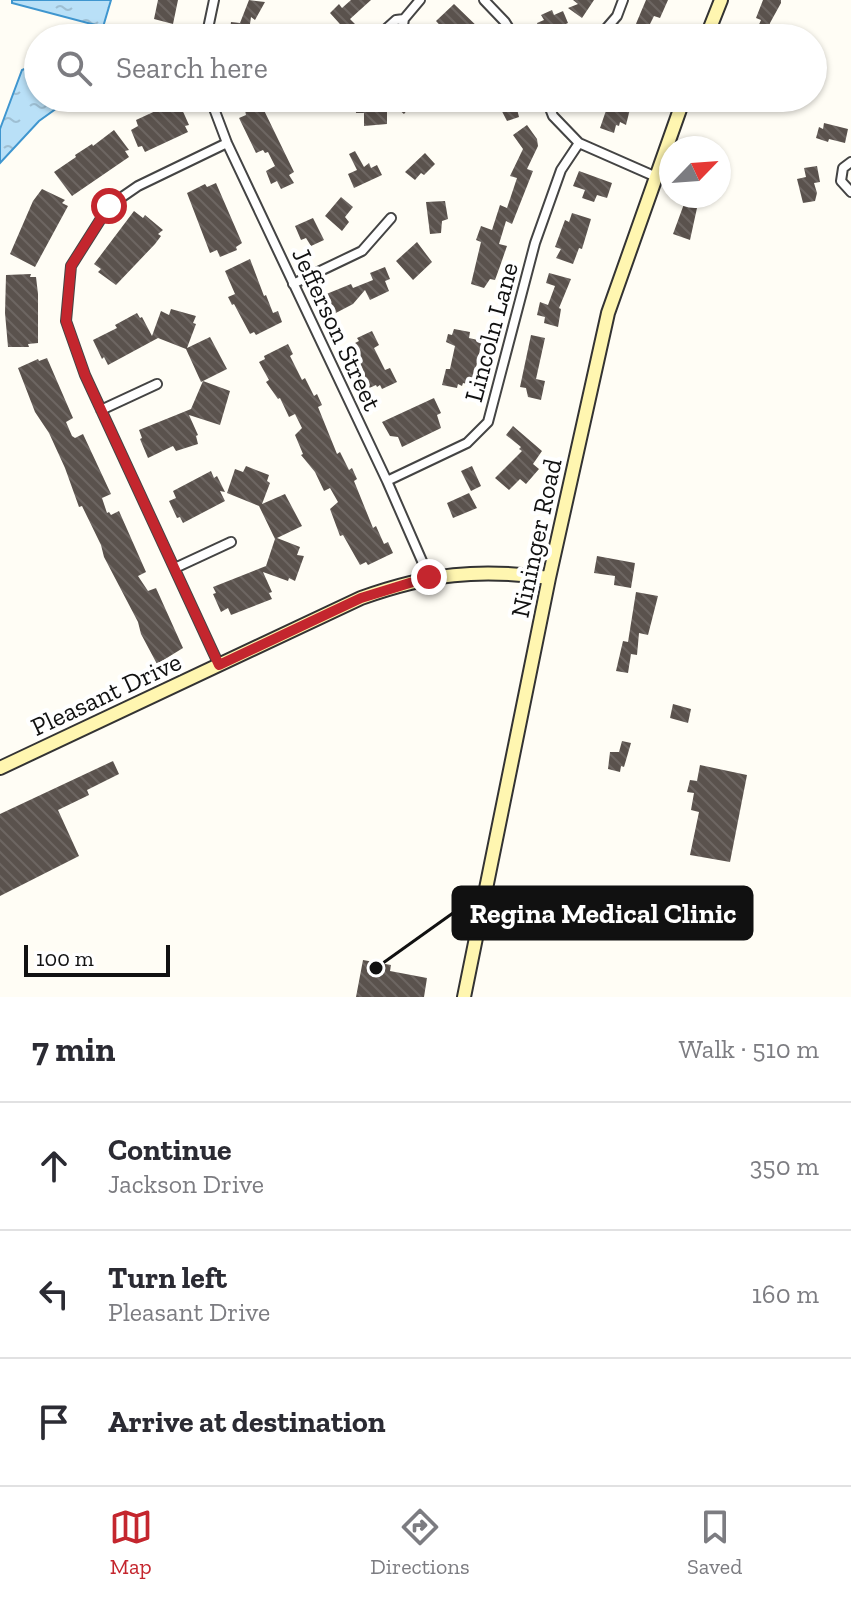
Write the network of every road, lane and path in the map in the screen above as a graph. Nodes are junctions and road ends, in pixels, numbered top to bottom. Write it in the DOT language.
graph roads {
  1 [pos="214,0"];
  2 [pos="420,0"];
  3 [pos="484,0"];
  4 [pos="623,0"];
  5 [pos="721,0"];
  6 [pos="404,19"];
  7 [pos="209,24"];
  8 [pos="392,24"];
  9 [pos="403,24"];
  10 [pos="506,24"];
  11 [pos="610,24"];
  12 [pos="712,24"];
  13 [pos="215,112"];
  14 [pos="551,112"];
  15 [pos="679,112"];
  16 [pos="227,143"];
  17 [pos="579,143"];
  18 [pos="851,162"];
  19 [pos="654,176"];
  20 [pos="851,192"];
  21 [pos="391,218"];
  22 [pos="293,284"];
  23 [pos="157,384"];
  24 [pos="101,410"];
  25 [pos="387,481"];
  26 [pos="231,542"];
  27 [pos="175,568"];
  28 [pos="429,577"];
  29 [pos="549,578"];
  30 [pos="219,665"];
  31 [pos="0,768"];
  32 [pos="464,997"];
  1 -- 7 [label="street"];
  2 -- 6 [label="street"];
  3 -- 10 [label="street"];
  4 -- 11 [label="street"];
  5 -- 12 [label="street"];
  6 -- 8 [label="street"];
  6 -- 9 [label="street"];
  13 -- 16 [label="street, Jefferson Street"];
  14 -- 17 [label="street"];
  15 -- 19 [label="street, Nininger Road"];
  16 -- 22 [label="street, Jefferson Street"];
  16 -- 24 [label="street"];
  17 -- 19 [label="street"];
  17 -- 25 [label="street, Lincoln Lane"];
  18 -- 20 [label="street"];
  19 -- 29 [label="street, Nininger Road"];
  21 -- 22 [label="street"];
  22 -- 25 [label="street, Jefferson Street"];
  23 -- 24 [label="street"];
  24 -- 27 [label="street"];
  25 -- 28 [label="street, Jefferson Street"];
  26 -- 27 [label="street"];
  27 -- 30 [label="street"];
  28 -- 29 [label="street, Pleasant Drive"];
  28 -- 30 [label="street, Pleasant Drive"];
  29 -- 32 [label="street, Nininger Road"];
  30 -- 31 [label="street, Pleasant Drive"];
}
